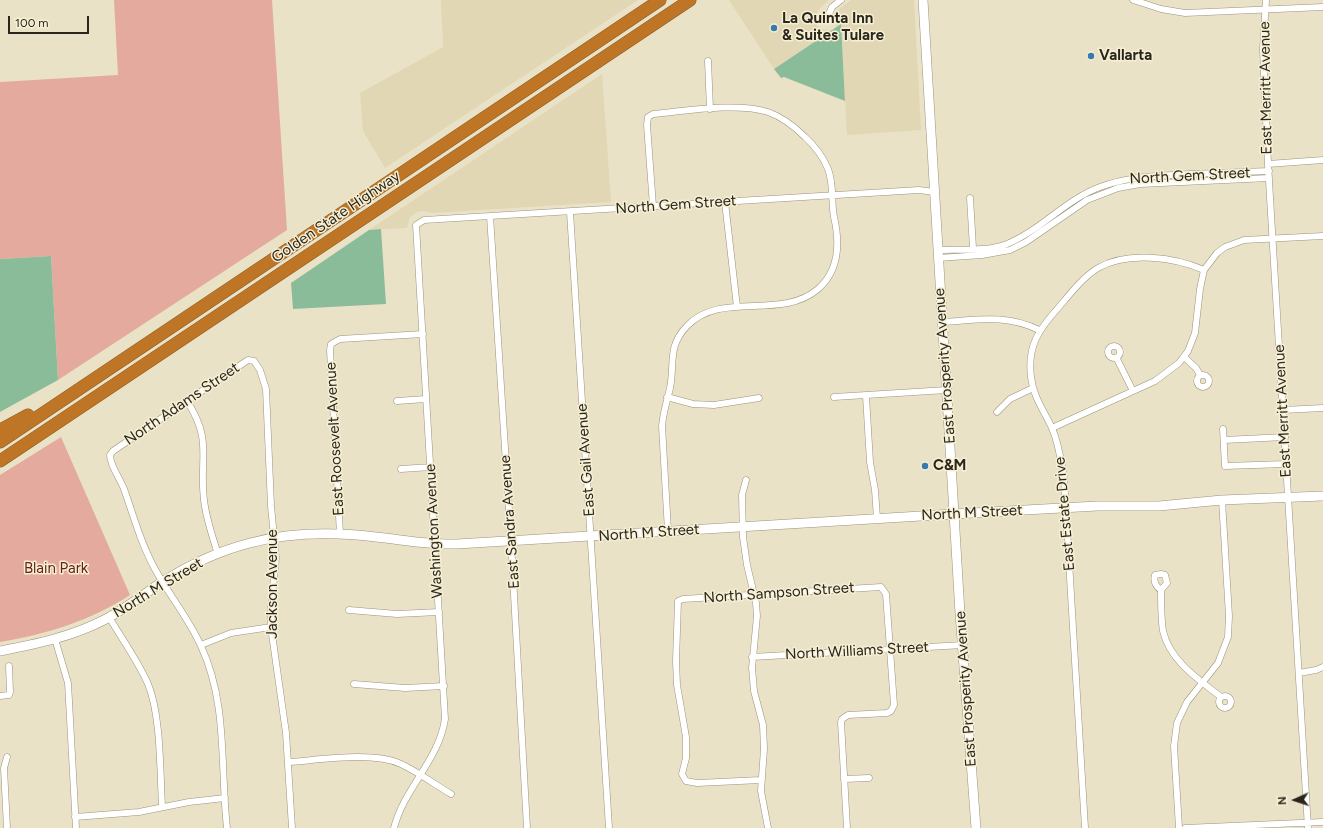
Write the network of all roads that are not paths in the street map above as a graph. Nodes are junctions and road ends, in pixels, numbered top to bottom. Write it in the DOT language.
graph roads {
  1 [pos="660,0"];
  2 [pos="690,0"];
  3 [pos="841,0"];
  4 [pos="923,0"];
  5 [pos="1133,0"];
  6 [pos="1266,0"];
  7 [pos="1323,7"];
  8 [pos="1265,10"];
  9 [pos="827,20"];
  10 [pos="708,60"];
  11 [pos="710,109"];
  12 [pos="1323,160"];
  13 [pos="1268,164"];
  14 [pos="1269,174"];
  15 [pos="934,192"];
  16 [pos="832,195"];
  17 [pos="970,198"];
  18 [pos="725,202"];
  19 [pos="653,206"];
  20 [pos="570,212"];
  21 [pos="490,216"];
  22 [pos="419,222"];
  23 [pos="1323,236"];
  24 [pos="1273,238"];
  25 [pos="973,248"];
  26 [pos="938,254"];
  27 [pos="1204,270"];
  28 [pos="737,307"];
  29 [pos="943,322"];
  30 [pos="1039,330"];
  31 [pos="423,334"];
  32 [pos="1184,357"];
  33 [pos="1117,359"];
  34 [pos="257,364"];
  35 [pos="1200,375"];
  36 [pos="1033,388"];
  37 [pos="947,390"];
  38 [pos="1133,391"];
  39 [pos="866,396"];
  40 [pos="667,397"];
  41 [pos="834,397"];
  42 [pos="759,398"];
  43 [pos="426,399"];
  44 [pos="62,400"];
  45 [pos="188,401"];
  46 [pos="397,401"];
  47 [pos="1323,408"];
  48 [pos="1283,410"];
  49 [pos="997,412"];
  50 [pos="1052,428"];
  51 [pos="1224,429"];
  52 [pos="0,430"];
  53 [pos="1285,437"];
  54 [pos="1224,440"];
  55 [pos="0,442"];
  56 [pos="0,461"];
  57 [pos="1286,464"];
  58 [pos="430,467"];
  59 [pos="401,469"];
  60 [pos="746,480"];
  61 [pos="1323,496"];
  62 [pos="1288,498"];
  63 [pos="1222,500"];
  64 [pos="1066,508"];
  65 [pos="954,514"];
  66 [pos="877,518"];
  67 [pos="743,527"];
  68 [pos="668,531"];
  69 [pos="340,534"];
  70 [pos="591,537"];
  71 [pos="275,538"];
  72 [pos="511,541"];
  73 [pos="434,544"];
  74 [pos="218,554"];
  75 [pos="162,582"];
  76 [pos="1161,590"];
  77 [pos="754,594"];
  78 [pos="349,610"];
  79 [pos="439,612"];
  80 [pos="109,617"];
  81 [pos="271,627"];
  82 [pos="55,639"];
  83 [pos="201,645"];
  84 [pos="962,645"];
  85 [pos="890,648"];
  86 [pos="0,651"];
  87 [pos="752,657"];
  88 [pos="9,666"];
  89 [pos="1323,667"];
  90 [pos="1299,673"];
  91 [pos="1202,683"];
  92 [pos="354,684"];
  93 [pos="444,686"];
  94 [pos="0,696"];
  95 [pos="1221,697"];
  96 [pos="7,757"];
  97 [pos="289,762"];
  98 [pos="420,775"];
  99 [pos="870,778"];
  100 [pos="844,779"];
  101 [pos="761,780"];
  102 [pos="451,794"];
  103 [pos="225,798"];
  104 [pos="162,806"];
  105 [pos="75,817"];
  106 [pos="1323,822"];
  107 [pos="1308,825"];
  108 [pos="7,828"];
  109 [pos="76,828"];
  110 [pos="227,828"];
  111 [pos="292,828"];
  112 [pos="394,828"];
  113 [pos="527,828"];
  114 [pos="609,828"];
  115 [pos="768,828"];
  116 [pos="847,828"];
  117 [pos="976,828"];
  118 [pos="1085,828"];
  119 [pos="1179,828"];
  120 [pos="1185,828"];
  1 -- 44 [label="highway, Golden State Highway"];
  2 -- 56 [label="highway, Golden State Highway"];
  3 -- 9 [label="street"];
  4 -- 15 [label="street, East Prosperity Avenue"];
  5 -- 8 [label="street"];
  6 -- 8 [label="street, East Merritt Avenue"];
  7 -- 8 [label="street"];
  8 -- 13 [label="street, East Merritt Avenue"];
  10 -- 11 [label="street"];
  11 -- 16 [label="street"];
  11 -- 19 [label="street"];
  12 -- 13 [label="street, North Gem Street"];
  13 -- 14 [label="street, East Merritt Avenue"];
  14 -- 24 [label="street, East Merritt Avenue"];
  14 -- 25 [label="street, North Gem Street"];
  14 -- 26 [label="street, North Gem Street"];
  15 -- 16 [label="street, North Gem Street"];
  15 -- 26 [label="street, East Prosperity Avenue"];
  16 -- 18 [label="street, North Gem Street"];
  16 -- 28 [label="street"];
  17 -- 25 [label="street"];
  18 -- 19 [label="street, North Gem Street"];
  18 -- 28 [label="street"];
  19 -- 20 [label="street, North Gem Street"];
  20 -- 21 [label="street, North Gem Street"];
  20 -- 70 [label="street, East Gail Avenue"];
  21 -- 22 [label="street, North Gem Street"];
  21 -- 72 [label="street, East Sandra Avenue"];
  22 -- 31 [label="street, Washington Avenue"];
  23 -- 24 [label="street"];
  24 -- 27 [label="street"];
  24 -- 48 [label="street, East Merritt Avenue"];
  25 -- 26 [label="street, North Gem Street"];
  26 -- 29 [label="street, East Prosperity Avenue"];
  27 -- 30 [label="street, East Estate Drive"];
  27 -- 32 [label="street"];
  28 -- 40 [label="street"];
  29 -- 30 [label="street"];
  29 -- 37 [label="street, East Prosperity Avenue"];
  30 -- 36 [label="street, East Estate Drive"];
  31 -- 43 [label="street, Washington Avenue"];
  31 -- 69 [label="street, East Roosevelt Avenue"];
  32 -- 35 [label="street"];
  32 -- 38 [label="street"];
  33 -- 38 [label="street"];
  34 -- 45 [label="street, North Adams Street"];
  34 -- 71 [label="street, Jackson Avenue"];
  36 -- 49 [label="street"];
  36 -- 50 [label="street, East Estate Drive"];
  37 -- 39 [label="street"];
  37 -- 65 [label="street, East Prosperity Avenue"];
  38 -- 50 [label="street"];
  39 -- 41 [label="street"];
  39 -- 66 [label="street"];
  40 -- 42 [label="street"];
  40 -- 68 [label="street"];
  43 -- 46 [label="street"];
  43 -- 58 [label="street, Washington Avenue"];
  44 -- 52 [label="highway"];
  44 -- 55 [label="highway, Golden State Highway"];
  45 -- 74 [label="street"];
  45 -- 75 [label="street, North Adams Street"];
  47 -- 48 [label="street"];
  48 -- 53 [label="street, East Merritt Avenue"];
  50 -- 64 [label="street, East Estate Drive"];
  51 -- 54 [label="street"];
  53 -- 54 [label="street"];
  53 -- 57 [label="street, East Merritt Avenue"];
  54 -- 57 [label="street"];
  57 -- 62 [label="street, East Merritt Avenue"];
  58 -- 59 [label="street"];
  58 -- 73 [label="street, Washington Avenue"];
  60 -- 67 [label="street"];
  61 -- 62 [label="street, North M Street"];
  62 -- 63 [label="street, North M Street"];
  62 -- 90 [label="street, East Merritt Avenue"];
  63 -- 64 [label="street, North M Street"];
  63 -- 91 [label="street"];
  64 -- 65 [label="street, North M Street"];
  64 -- 118 [label="street, East Estate Drive"];
  65 -- 66 [label="street, North M Street"];
  65 -- 84 [label="street, East Prosperity Avenue"];
  66 -- 67 [label="street, North M Street"];
  67 -- 68 [label="street, North M Street"];
  67 -- 77 [label="street"];
  68 -- 70 [label="street, North M Street"];
  69 -- 71 [label="street, North M Street"];
  69 -- 73 [label="street, North M Street"];
  70 -- 72 [label="street, North M Street"];
  70 -- 114 [label="street, East Gail Avenue"];
  71 -- 74 [label="street, North M Street"];
  71 -- 81 [label="street, Jackson Avenue"];
  72 -- 73 [label="street, North M Street"];
  72 -- 113 [label="street, East Sandra Avenue"];
  73 -- 79 [label="street, Washington Avenue"];
  74 -- 75 [label="street, North M Street"];
  75 -- 80 [label="street, North M Street"];
  75 -- 83 [label="street"];
  76 -- 91 [label="street"];
  77 -- 85 [label="street, North Sampson Street"];
  77 -- 87 [label="street"];
  77 -- 101 [label="street, North Sampson Street"];
  78 -- 79 [label="street"];
  79 -- 93 [label="street, Washington Avenue"];
  80 -- 82 [label="street, North M Street"];
  80 -- 104 [label="street"];
  81 -- 83 [label="street"];
  81 -- 97 [label="street, Jackson Avenue"];
  82 -- 86 [label="street, North M Street"];
  82 -- 105 [label="street"];
  83 -- 103 [label="street"];
  84 -- 85 [label="street, North Williams Street"];
  84 -- 117 [label="street, East Prosperity Avenue"];
  85 -- 87 [label="street, North Williams Street"];
  85 -- 100 [label="street"];
  87 -- 101 [label="street"];
  88 -- 94 [label="street"];
  89 -- 90 [label="street"];
  90 -- 107 [label="street, East Merritt Avenue"];
  91 -- 95 [label="street"];
  91 -- 119 [label="street"];
  92 -- 93 [label="street"];
  93 -- 98 [label="street, Washington Avenue"];
  96 -- 108 [label="street"];
  97 -- 98 [label="street"];
  97 -- 111 [label="street, Jackson Avenue"];
  98 -- 102 [label="street"];
  98 -- 112 [label="street, Washington Avenue"];
  99 -- 100 [label="street"];
  100 -- 116 [label="street"];
  101 -- 115 [label="street"];
  103 -- 104 [label="street"];
  103 -- 110 [label="street"];
  104 -- 105 [label="street"];
  105 -- 109 [label="street"];
  106 -- 107 [label="street"];
  107 -- 120 [label="street"];
}
